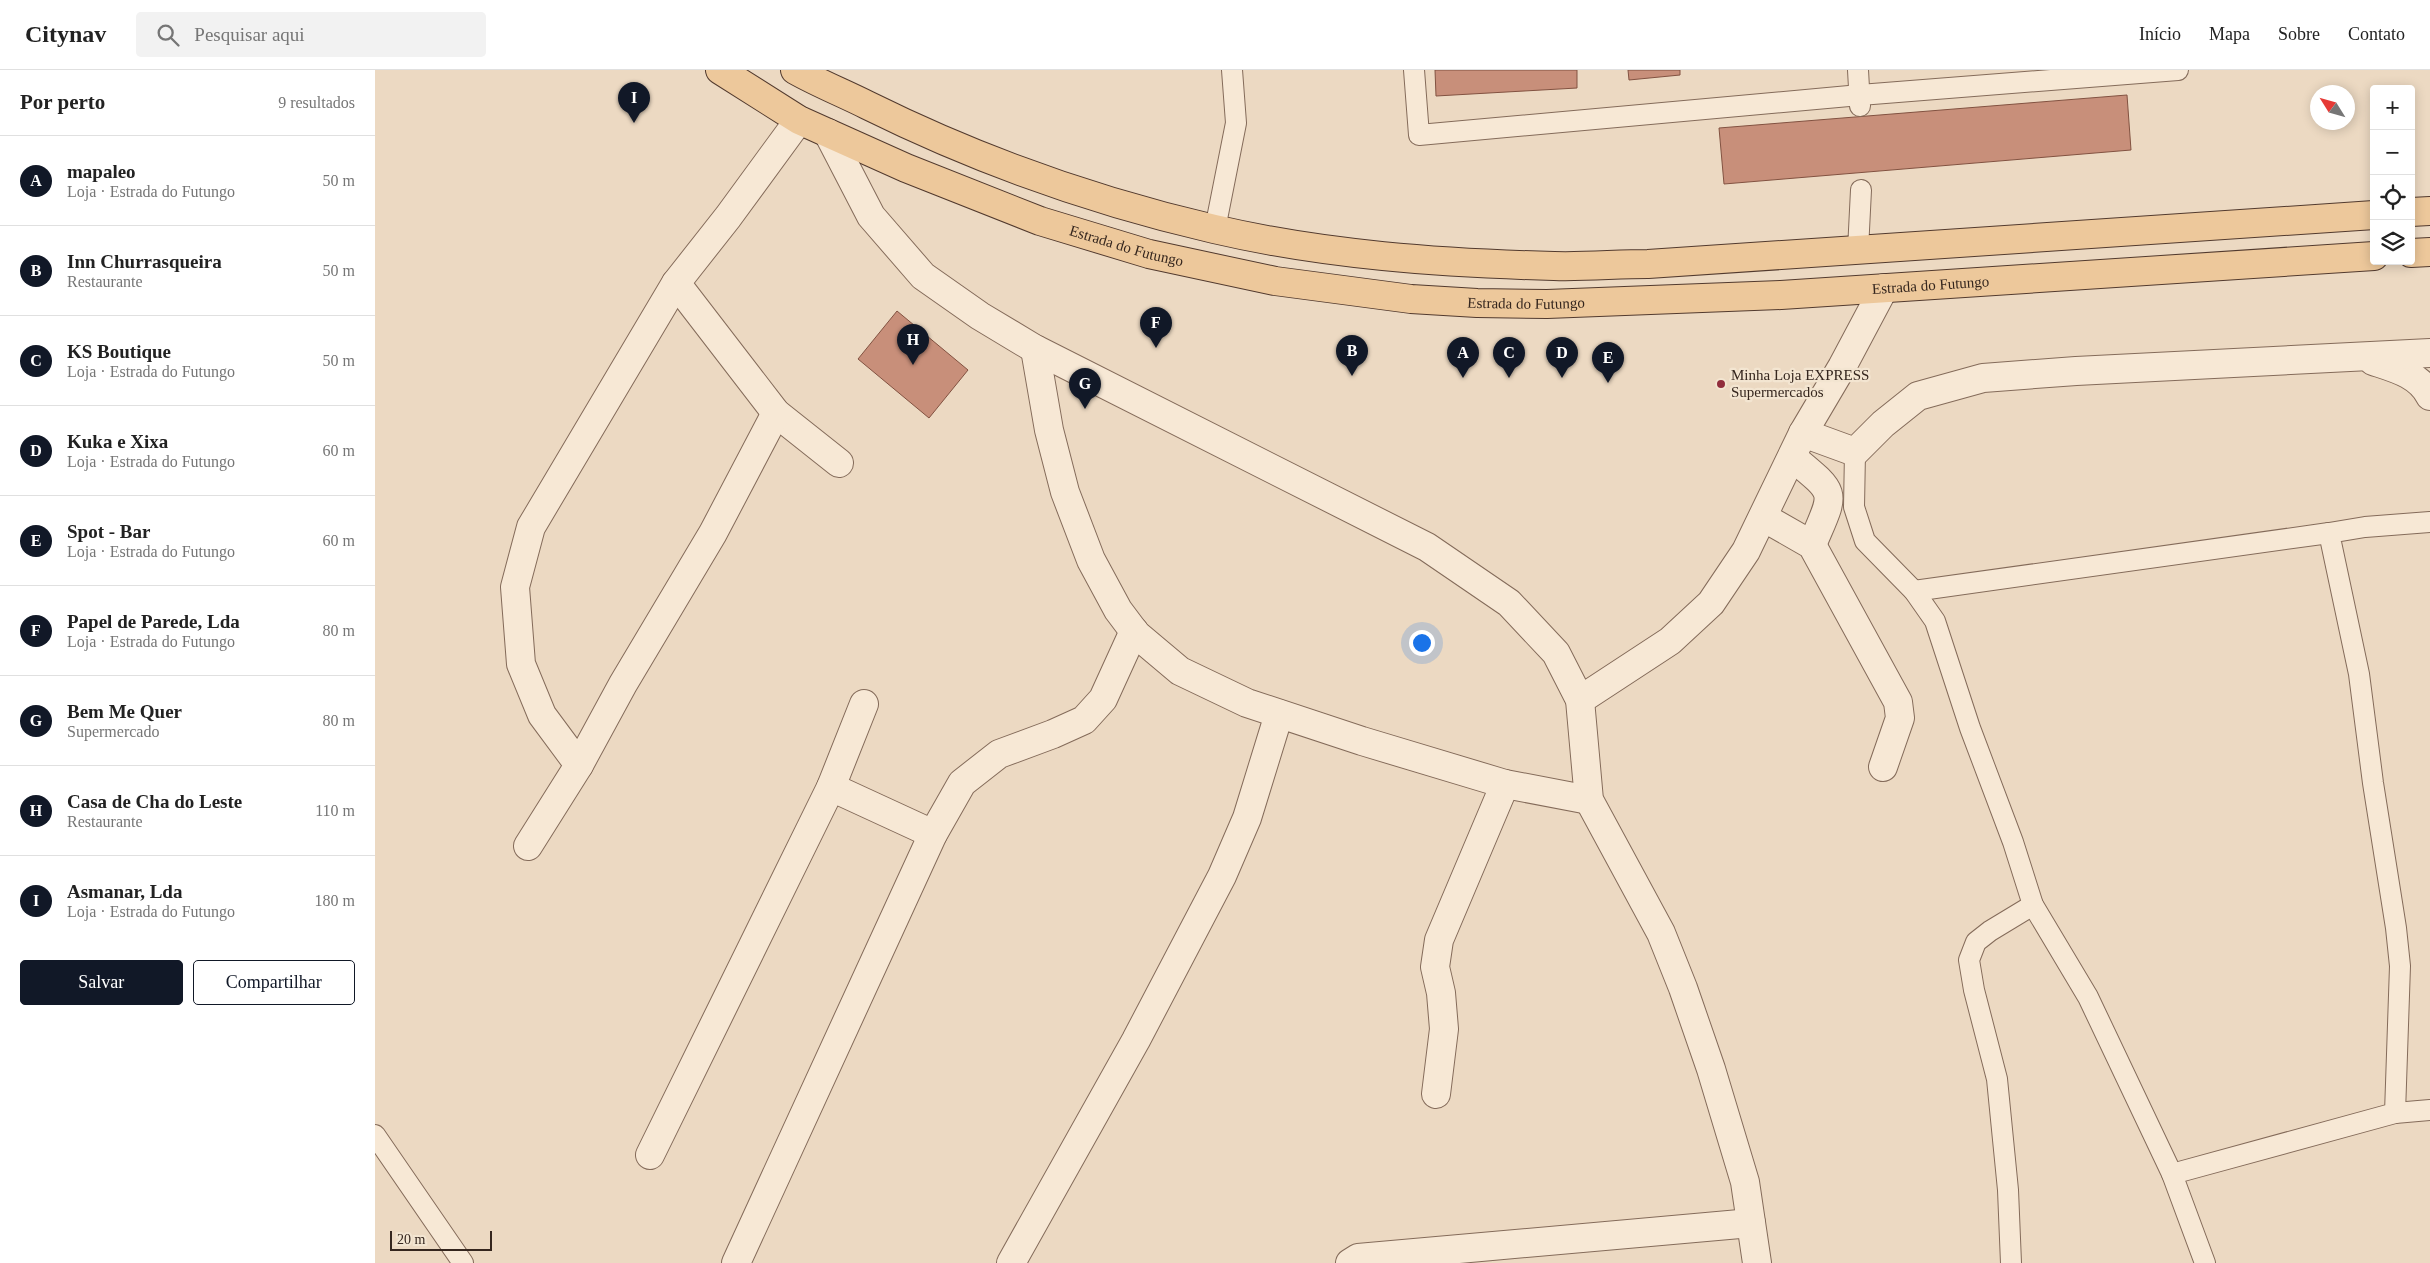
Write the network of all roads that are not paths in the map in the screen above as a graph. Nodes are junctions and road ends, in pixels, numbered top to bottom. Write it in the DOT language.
graph roads {
  1 [pos="720,70"];
  2 [pos="1232,70"];
  3 [pos="1413,70"];
  4 [pos="1858,70"];
  5 [pos="2178,70"];
  6 [pos="799,71"];
  7 [pos="1860,101"];
  8 [pos="799,120"];
  9 [pos="829,133"];
  10 [pos="1861,190"];
  11 [pos="2430,211"];
  12 [pos="2415,212"];
  13 [pos="2370,214"];
  14 [pos="1215,230"];
  15 [pos="1858,250"];
  16 [pos="2430,252"];
  17 [pos="2415,254"];
  18 [pos="2370,256"];
  19 [pos="676,284"];
  20 [pos="1884,288"];
  21 [pos="1035,349"];
  22 [pos="2430,353"];
  23 [pos="2359,356"];
  24 [pos="2430,396"];
  25 [pos="776,413"];
  26 [pos="1797,445"];
  27 [pos="1855,452"];
  28 [pos="839,464"];
  29 [pos="1763,517"];
  30 [pos="2430,522"];
  31 [pos="2329,533"];
  32 [pos="1812,545"];
  33 [pos="1915,591"];
  34 [pos="1134,631"];
  35 [pos="1580,700"];
  36 [pos="864,704"];
  37 [pos="1279,714"];
  38 [pos="579,764"];
  39 [pos="1883,767"];
  40 [pos="1505,784"];
  41 [pos="831,787"];
  42 [pos="1589,800"];
  43 [pos="933,834"];
  44 [pos="528,846"];
  45 [pos="2033,905"];
  46 [pos="1435,1094"];
  47 [pos="2430,1110"];
  48 [pos="2395,1113"];
  49 [pos="375,1135"];
  50 [pos="650,1155"];
  51 [pos="2173,1174"];
  52 [pos="1751,1223"];
  53 [pos="463,1263"];
  54 [pos="736,1263"];
  55 [pos="1011,1263"];
  56 [pos="1350,1263"];
  57 [pos="1757,1263"];
  58 [pos="2011,1263"];
  59 [pos="2205,1263"];
  1 -- 8 [label="main road, Estrada do Futungo"];
  2 -- 14 [label="lane"];
  3 -- 7 [label="lane"];
  4 -- 7 [label="lane"];
  5 -- 7 [label="lane"];
  6 -- 14 [label="main road"];
  8 -- 9 [label="main road, Estrada do Futungo"];
  8 -- 19 [label="street"];
  9 -- 20 [label="main road, Estrada do Futungo"];
  9 -- 21 [label="street"];
  10 -- 15 [label="lane"];
  11 -- 12 [label="main road"];
  13 -- 15 [label="main road"];
  14 -- 15 [label="main road"];
  16 -- 17 [label="main road"];
  18 -- 20 [label="main road, Estrada do Futungo"];
  19 -- 25 [label="street"];
  19 -- 38 [label="street"];
  20 -- 26 [label="street"];
  21 -- 34 [label="street"];
  21 -- 35 [label="street"];
  22 -- 23 [label="street"];
  23 -- 24 [label="street"];
  23 -- 27 [label="street"];
  25 -- 28 [label="street"];
  25 -- 38 [label="street"];
  26 -- 27 [label="street"];
  26 -- 29 [label="street"];
  26 -- 32 [label="street"];
  27 -- 33 [label="lane"];
  29 -- 32 [label="street"];
  29 -- 35 [label="street"];
  30 -- 31 [label="lane"];
  31 -- 33 [label="lane"];
  31 -- 48 [label="lane"];
  32 -- 39 [label="street"];
  33 -- 45 [label="lane"];
  34 -- 37 [label="street"];
  34 -- 43 [label="street"];
  35 -- 42 [label="street"];
  36 -- 41 [label="street"];
  37 -- 40 [label="street"];
  37 -- 55 [label="street"];
  38 -- 44 [label="street"];
  40 -- 42 [label="street"];
  40 -- 46 [label="street"];
  41 -- 43 [label="street"];
  41 -- 50 [label="street"];
  42 -- 52 [label="street"];
  43 -- 54 [label="street"];
  45 -- 51 [label="lane"];
  45 -- 58 [label="lane"];
  47 -- 48 [label="lane"];
  48 -- 51 [label="lane"];
  49 -- 53 [label="lane"];
  51 -- 59 [label="lane"];
  52 -- 56 [label="street"];
  52 -- 57 [label="street"];
}
